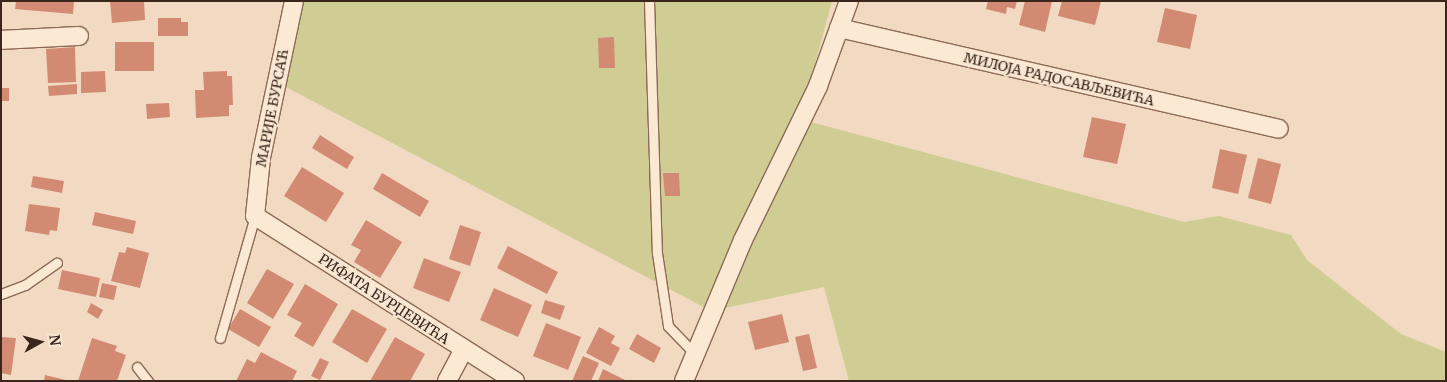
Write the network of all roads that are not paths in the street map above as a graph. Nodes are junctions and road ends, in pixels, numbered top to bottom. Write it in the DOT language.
graph roads {
  1 [pos="294,1"];
  2 [pos="649,1"];
  3 [pos="849,1"];
  4 [pos="839,28"];
  5 [pos="79,36"];
  6 [pos="1,40"];
  7 [pos="1280,129"];
  8 [pos="254,216"];
  9 [pos="57,262"];
  10 [pos="1,294"];
  11 [pos="220,338"];
  12 [pos="463,351"];
  13 [pos="694,353"];
  14 [pos="137,367"];
  15 [pos="148,381"];
  16 [pos="447,381"];
  17 [pos="515,381"];
  18 [pos="684,381"];
  1 -- 8 [label="street, МАРИЈЕ БУРСАЋ"];
  2 -- 13 [label="lane"];
  3 -- 4 [label="street"];
  4 -- 7 [label="street, МИЛОЈА РАДОСАВЉЕВИЋА"];
  4 -- 13 [label="street"];
  5 -- 6 [label="street"];
  8 -- 11 [label="lane"];
  8 -- 12 [label="street, РИФАТА БУРЏЕВИЋА"];
  9 -- 10 [label="lane"];
  12 -- 16 [label="street"];
  12 -- 17 [label="street, РИФАТА БУРЏЕВИЋА"];
  13 -- 18 [label="street"];
  14 -- 15 [label="lane"];
}
